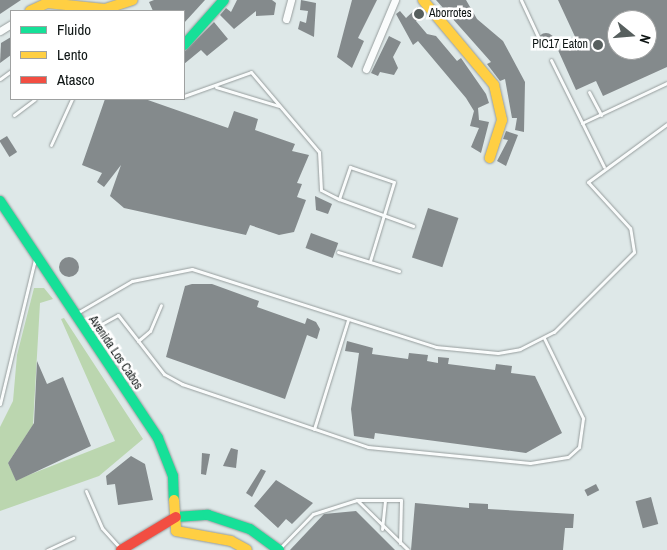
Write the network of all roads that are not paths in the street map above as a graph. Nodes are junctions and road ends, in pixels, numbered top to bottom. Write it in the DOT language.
graph roads {
  1 [pos="133,0"];
  2 [pos="224,0"];
  3 [pos="290,0"];
  4 [pos="395,0"];
  5 [pos="424,0"];
  6 [pos="521,0"];
  7 [pos="111,4"];
  8 [pos="32,10"];
  9 [pos="286,19"];
  10 [pos="538,36"];
  11 [pos="185,44"];
  12 [pos="551,60"];
  13 [pos="366,69"];
  14 [pos="667,83"];
  15 [pos="215,86"];
  16 [pos="589,92"];
  17 [pos="185,96"];
  18 [pos="34,100"];
  19 [pos="72,100"];
  20 [pos="280,106"];
  21 [pos="14,115"];
  22 [pos="601,115"];
  23 [pos="582,123"];
  24 [pos="667,124"];
  25 [pos="51,144"];
  26 [pos="490,158"];
  27 [pos="604,168"];
  28 [pos="339,199"];
  29 [pos="0,201"];
  30 [pos="384,216"];
  31 [pos="413,226"];
  32 [pos="338,252"];
  33 [pos="36,256"];
  34 [pos="370,261"];
  35 [pos="399,270"];
  36 [pos="161,305"];
  37 [pos="74,315"];
  38 [pos="348,320"];
  39 [pos="87,333"];
  40 [pos="544,338"];
  41 [pos="138,341"];
  42 [pos="0,404"];
  43 [pos="314,429"];
  44 [pos="86,490"];
  45 [pos="357,500"];
  46 [pos="385,500"];
  47 [pos="176,517"];
  48 [pos="158,528"];
  49 [pos="382,528"];
  50 [pos="176,531"];
  51 [pos="73,538"];
  52 [pos="400,543"];
  53 [pos="48,550"];
  54 [pos="122,550"];
  55 [pos="248,550"];
  56 [pos="278,550"];
  57 [pos="408,550"];
  1 -- 7 [label="main road"];
  2 -- 11 [label="main road"];
  3 -- 9 [label="street"];
  4 -- 13 [label="street"];
  5 -- 26 [label="main road"];
  6 -- 10 [label="lane"];
  7 -- 8 [label="main road"];
  12 -- 23 [label="lane"];
  14 -- 22 [label="lane"];
  15 -- 17 [label="lane"];
  15 -- 20 [label="lane"];
  15 -- 20 [label="lane"];
  16 -- 22 [label="lane"];
  18 -- 21 [label="lane"];
  19 -- 25 [label="lane"];
  20 -- 28 [label="lane"];
  22 -- 23 [label="lane"];
  23 -- 27 [label="lane"];
  24 -- 27 [label="lane"];
  27 -- 40 [label="lane"];
  28 -- 30 [label="lane"];
  28 -- 30 [label="lane"];
  29 -- 33 [label="main road, Avenida Los Cabos"];
  30 -- 31 [label="lane"];
  30 -- 34 [label="lane"];
  32 -- 34 [label="lane"];
  33 -- 37 [label="main road, Avenida Los Cabos"];
  33 -- 42 [label="lane"];
  34 -- 35 [label="lane"];
  36 -- 41 [label="lane"];
  37 -- 38 [label="lane"];
  37 -- 39 [label="main road, Avenida Los Cabos"];
  38 -- 40 [label="lane"];
  38 -- 43 [label="lane"];
  39 -- 41 [label="lane"];
  39 -- 47 [label="main road, Avenida Los Cabos"];
  40 -- 43 [label="lane"];
  41 -- 43 [label="lane"];
  44 -- 54 [label="lane"];
  45 -- 46 [label="lane"];
  45 -- 49 [label="lane"];
  45 -- 56 [label="lane"];
  46 -- 49 [label="lane"];
  46 -- 52 [label="lane"];
  47 -- 48 [label="main road"];
  47 -- 50 [label="main road, Avenida Los Cabos"];
  47 -- 56 [label="main road"];
  48 -- 50 [label="main road"];
  48 -- 54 [label="main road"];
  49 -- 52 [label="lane"];
  50 -- 55 [label="main road"];
  51 -- 53 [label="lane"];
  52 -- 57 [label="lane"];
}
